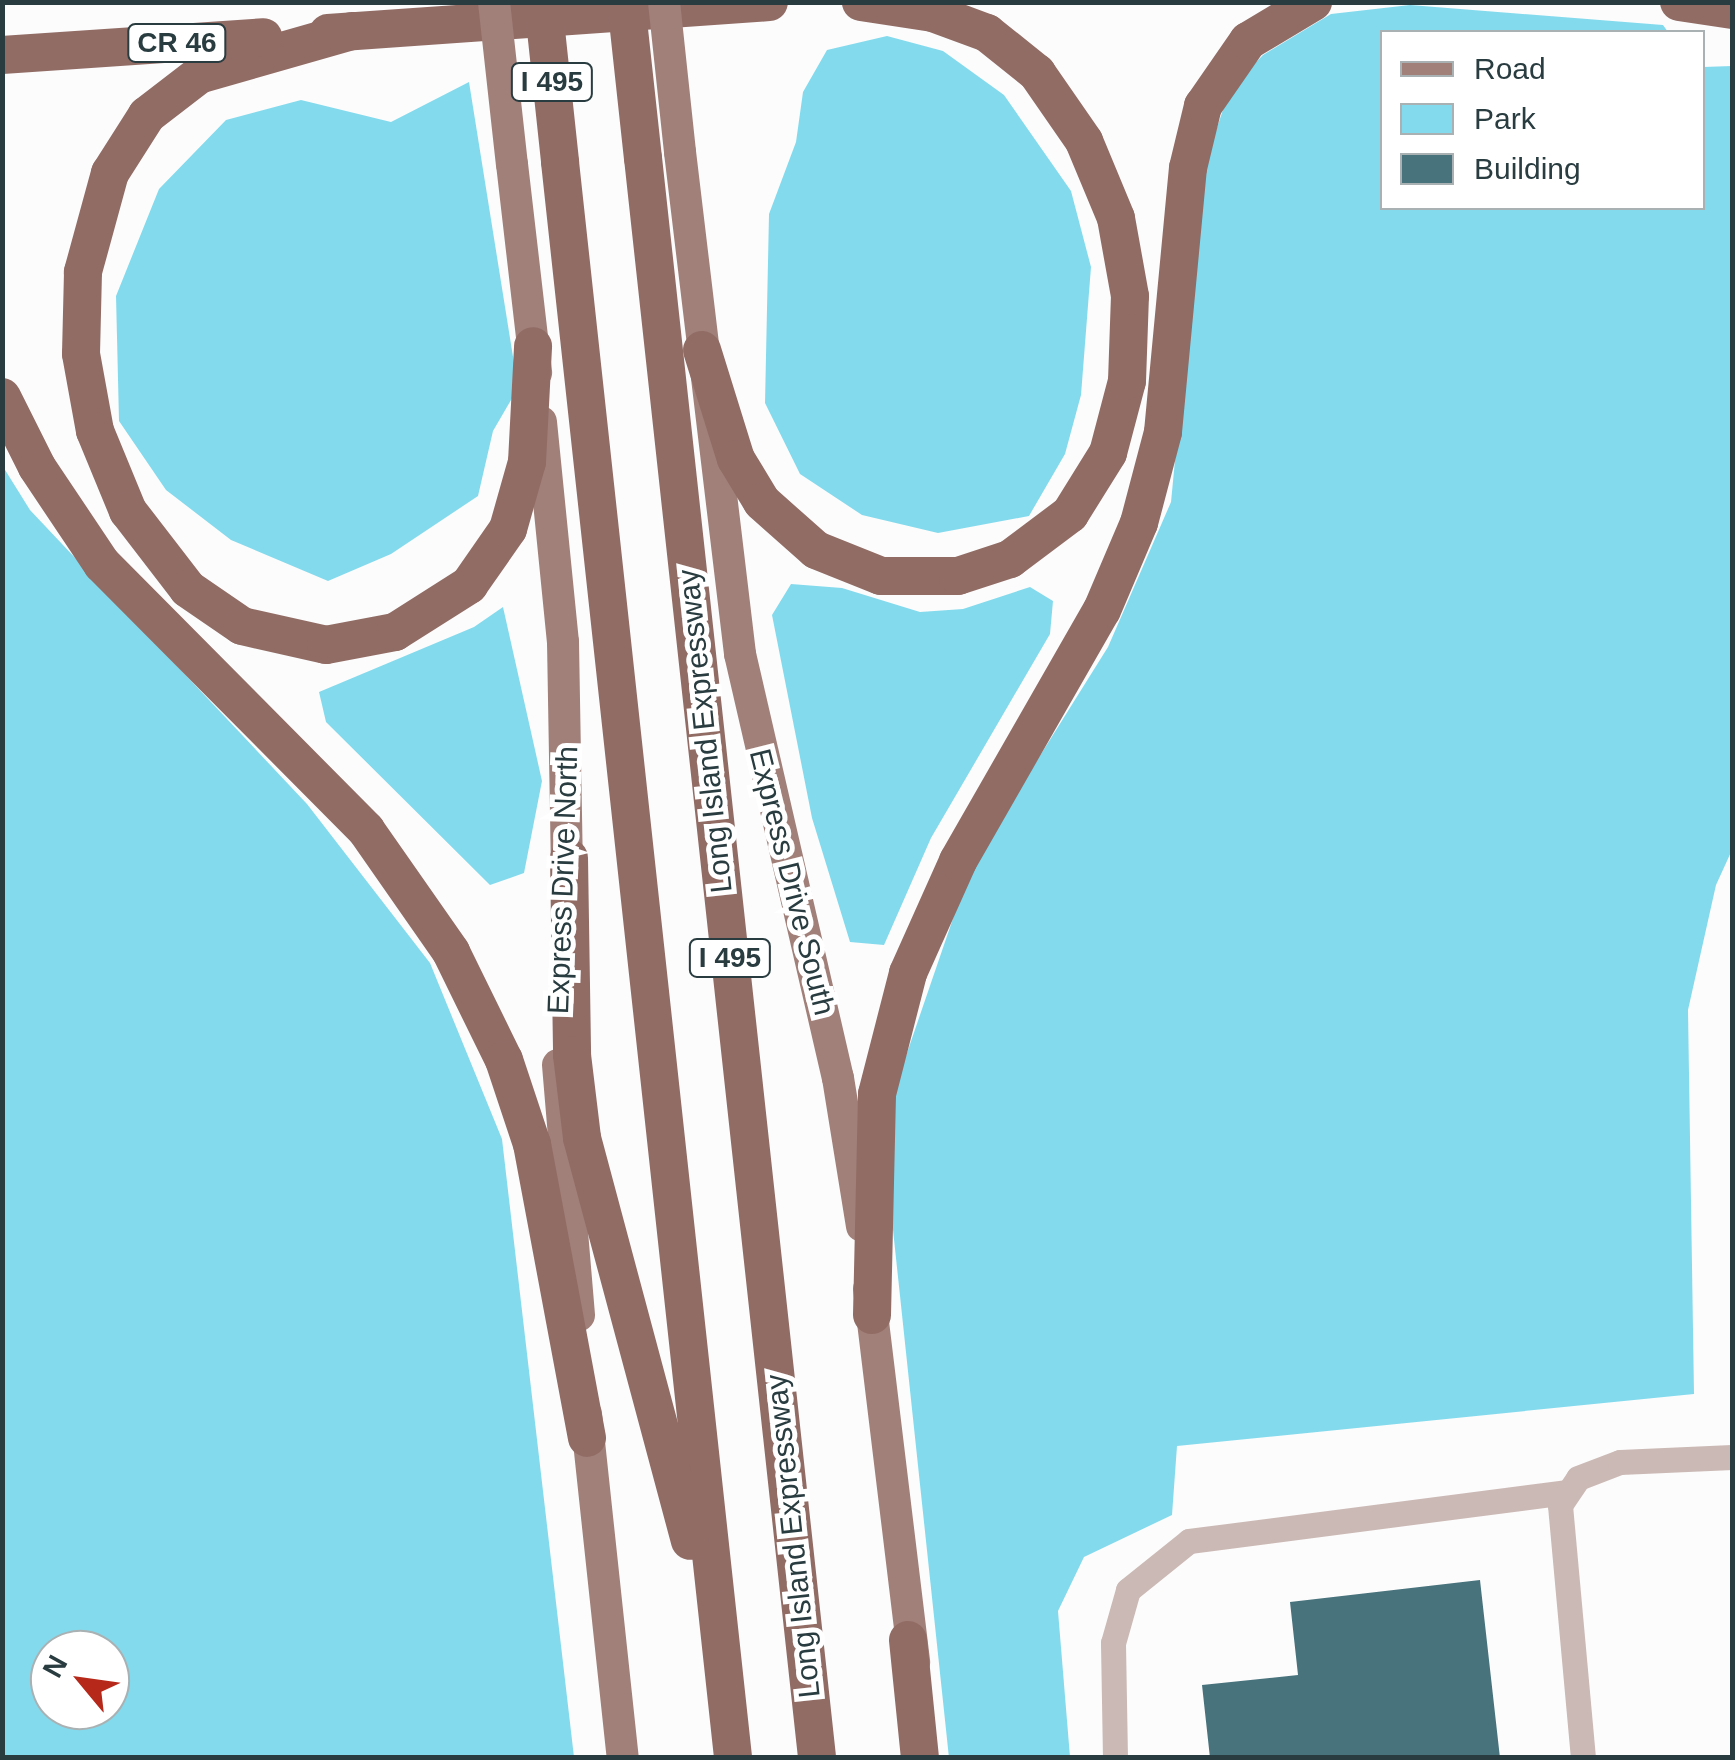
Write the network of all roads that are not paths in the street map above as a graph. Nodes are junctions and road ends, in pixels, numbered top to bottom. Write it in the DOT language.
graph roads {
  1 [pos="494,2"];
  2 [pos="543,2"];
  3 [pos="626,2"];
  4 [pos="664,2"];
  5 [pos="769,2"];
  6 [pos="860,2"];
  7 [pos="1312,2"];
  8 [pos="1679,2"];
  9 [pos="1732,10"];
  10 [pos="352,31"];
  11 [pos="2,56"];
  12 [pos="532,346"];
  13 [pos="702,350"];
  14 [pos="2,397"];
  15 [pos="568,858"];
  16 [pos="872,1315"];
  17 [pos="587,1438"];
  18 [pos="1732,1458"];
  19 [pos="1568,1492"];
  20 [pos="908,1640"];
  21 [pos="726,1693"];
  22 [pos="623,1758"];
  23 [pos="734,1758"];
  24 [pos="817,1758"];
  25 [pos="920,1758"];
  26 [pos="936,1758"];
  27 [pos="1116,1758"];
  28 [pos="1583,1758"];
  1 -- 12 [label="main road, Express Drive North, bridge"];
  2 -- 21 [label="highway, I 495, bridge"];
  3 -- 24 [label="highway, Long Island Expressway / I 495, bridge"];
  4 -- 13 [label="main road, Express Drive South, bridge"];
  5 -- 10 [label="highway, CR 46"];
  6 -- 13 [label="highway"];
  7 -- 16 [label="highway"];
  8 -- 9 [label="highway"];
  10 -- 11 [label="highway, CR 46"];
  10 -- 12 [label="highway"];
  12 -- 15 [label="main road, Express Drive North"];
  13 -- 16 [label="main road, Express Drive South"];
  14 -- 17 [label="highway"];
  15 -- 17 [label="main road, Express Drive North"];
  15 -- 21 [label="highway"];
  16 -- 20 [label="main road, Express Drive South"];
  17 -- 22 [label="main road, Express Drive North"];
  18 -- 19 [label="lane"];
  19 -- 27 [label="lane"];
  19 -- 28 [label="lane"];
  20 -- 25 [label="highway"];
  20 -- 26 [label="main road, Express Drive South"];
  21 -- 23 [label="highway, I 495"];
}
